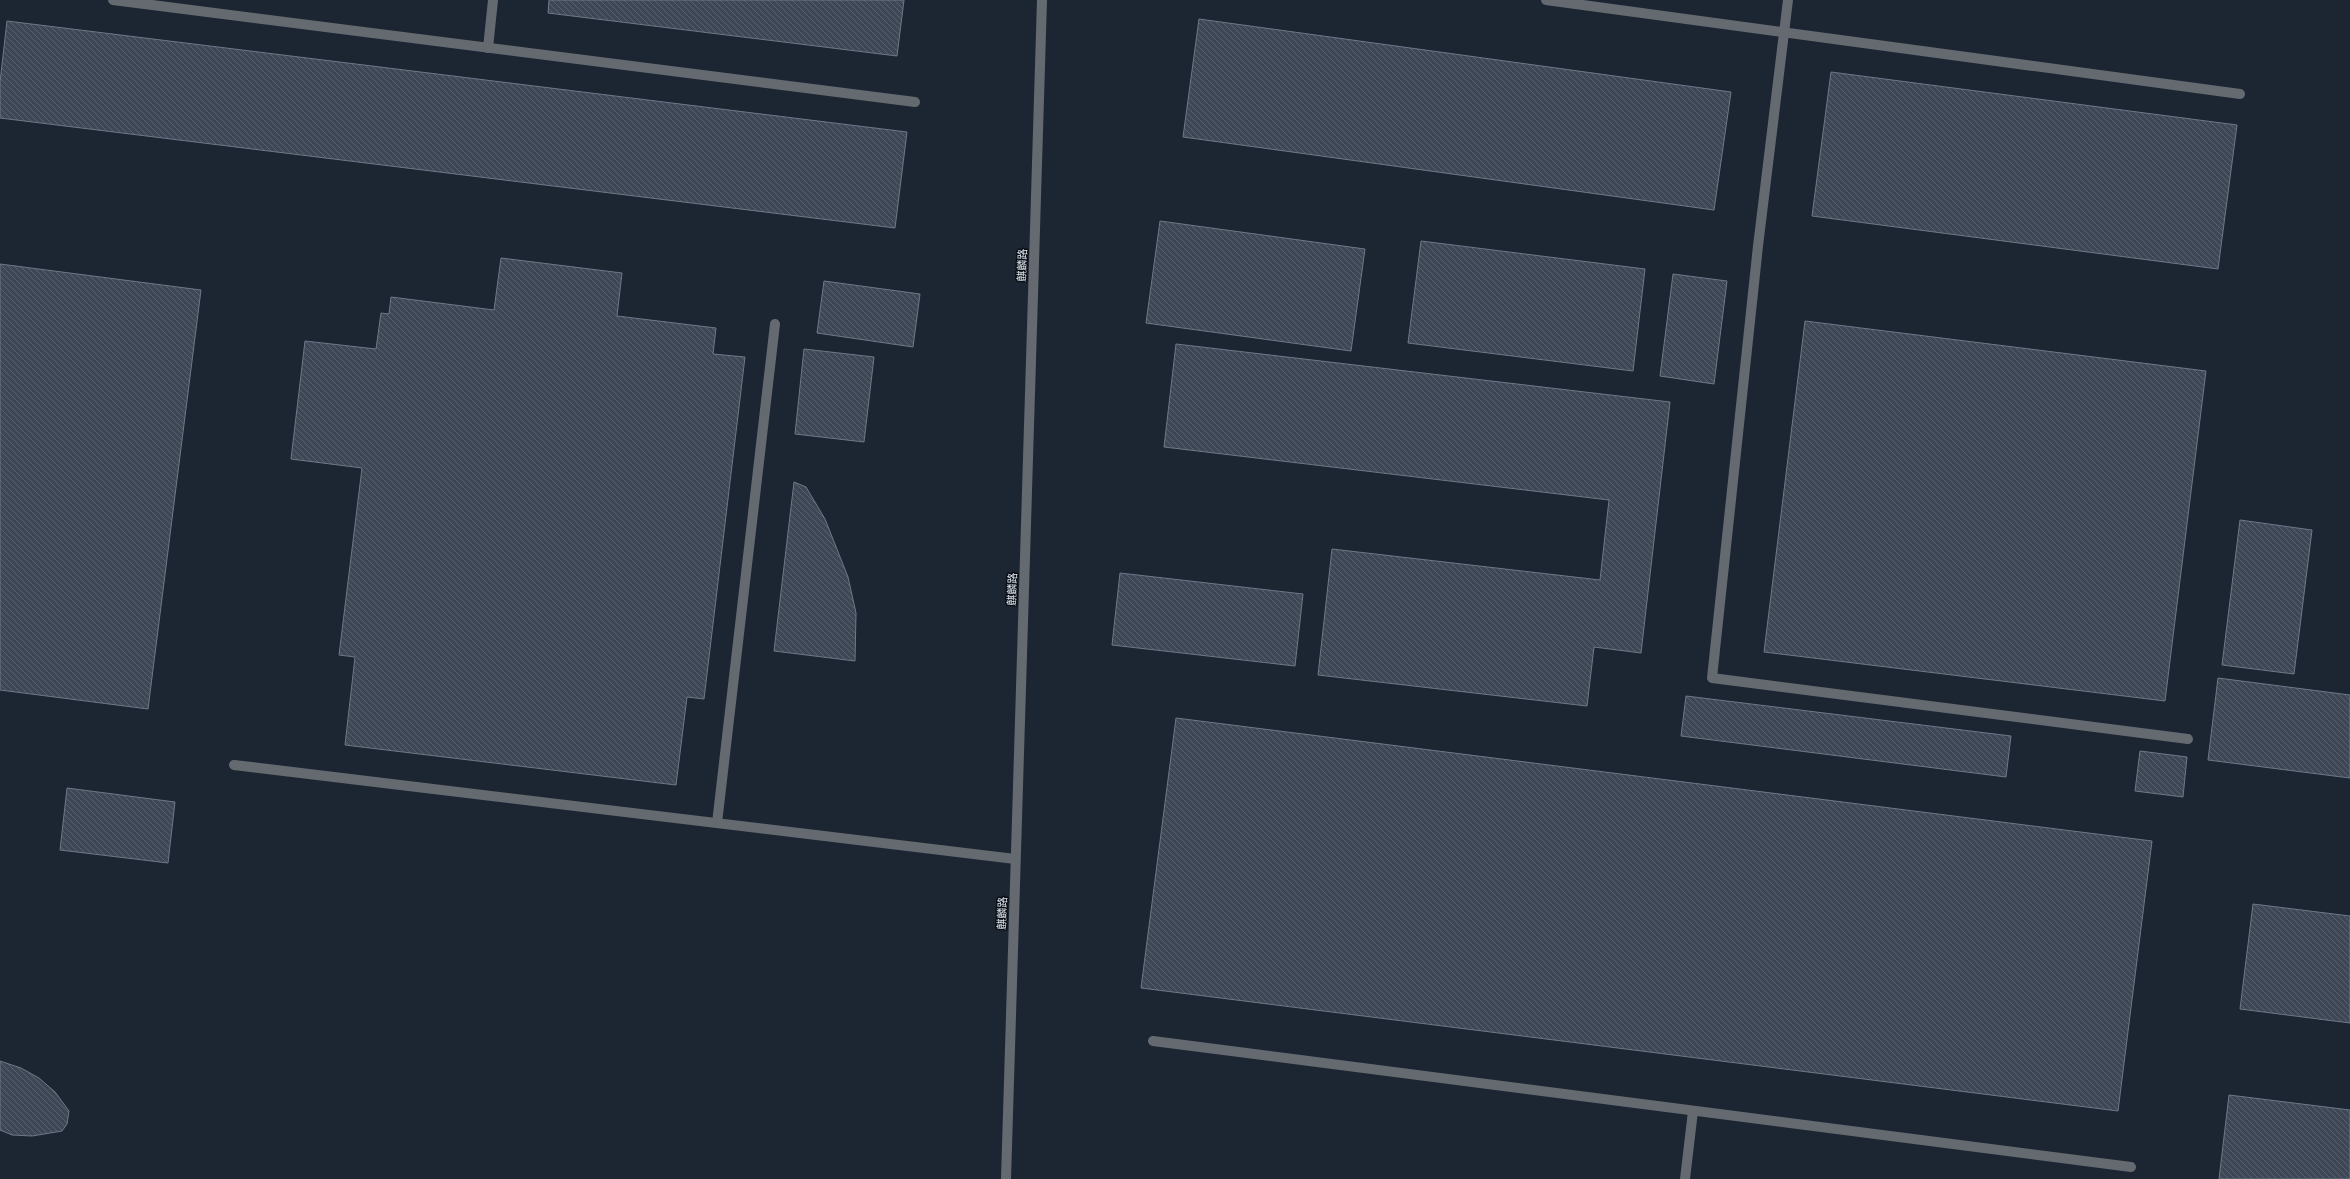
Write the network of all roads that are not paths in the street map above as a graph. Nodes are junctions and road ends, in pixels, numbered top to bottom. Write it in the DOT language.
graph roads {
  1 [pos="112,0"];
  2 [pos="493,0"];
  3 [pos="1042,0"];
  4 [pos="1546,0"];
  5 [pos="1788,0"];
  6 [pos="1784,32"];
  7 [pos="488,48"];
  8 [pos="2240,94"];
  9 [pos="915,102"];
  10 [pos="776,324"];
  11 [pos="2188,739"];
  12 [pos="234,765"];
  13 [pos="717,823"];
  14 [pos="1015,859"];
  15 [pos="1153,1041"];
  16 [pos="1693,1111"];
  17 [pos="2131,1167"];
  18 [pos="1006,1179"];
  19 [pos="1685,1179"];
  1 -- 7 [label="street"];
  2 -- 7 [label="street"];
  3 -- 14 [label="street, 麒麟路"];
  4 -- 6 [label="street"];
  5 -- 6 [label="street"];
  6 -- 8 [label="street"];
  6 -- 11 [label="street"];
  7 -- 9 [label="street"];
  10 -- 13 [label="street"];
  12 -- 13 [label="street"];
  13 -- 14 [label="street"];
  14 -- 18 [label="street, 麒麟路"];
  15 -- 16 [label="street"];
  16 -- 17 [label="street"];
  16 -- 19 [label="street"];
}
